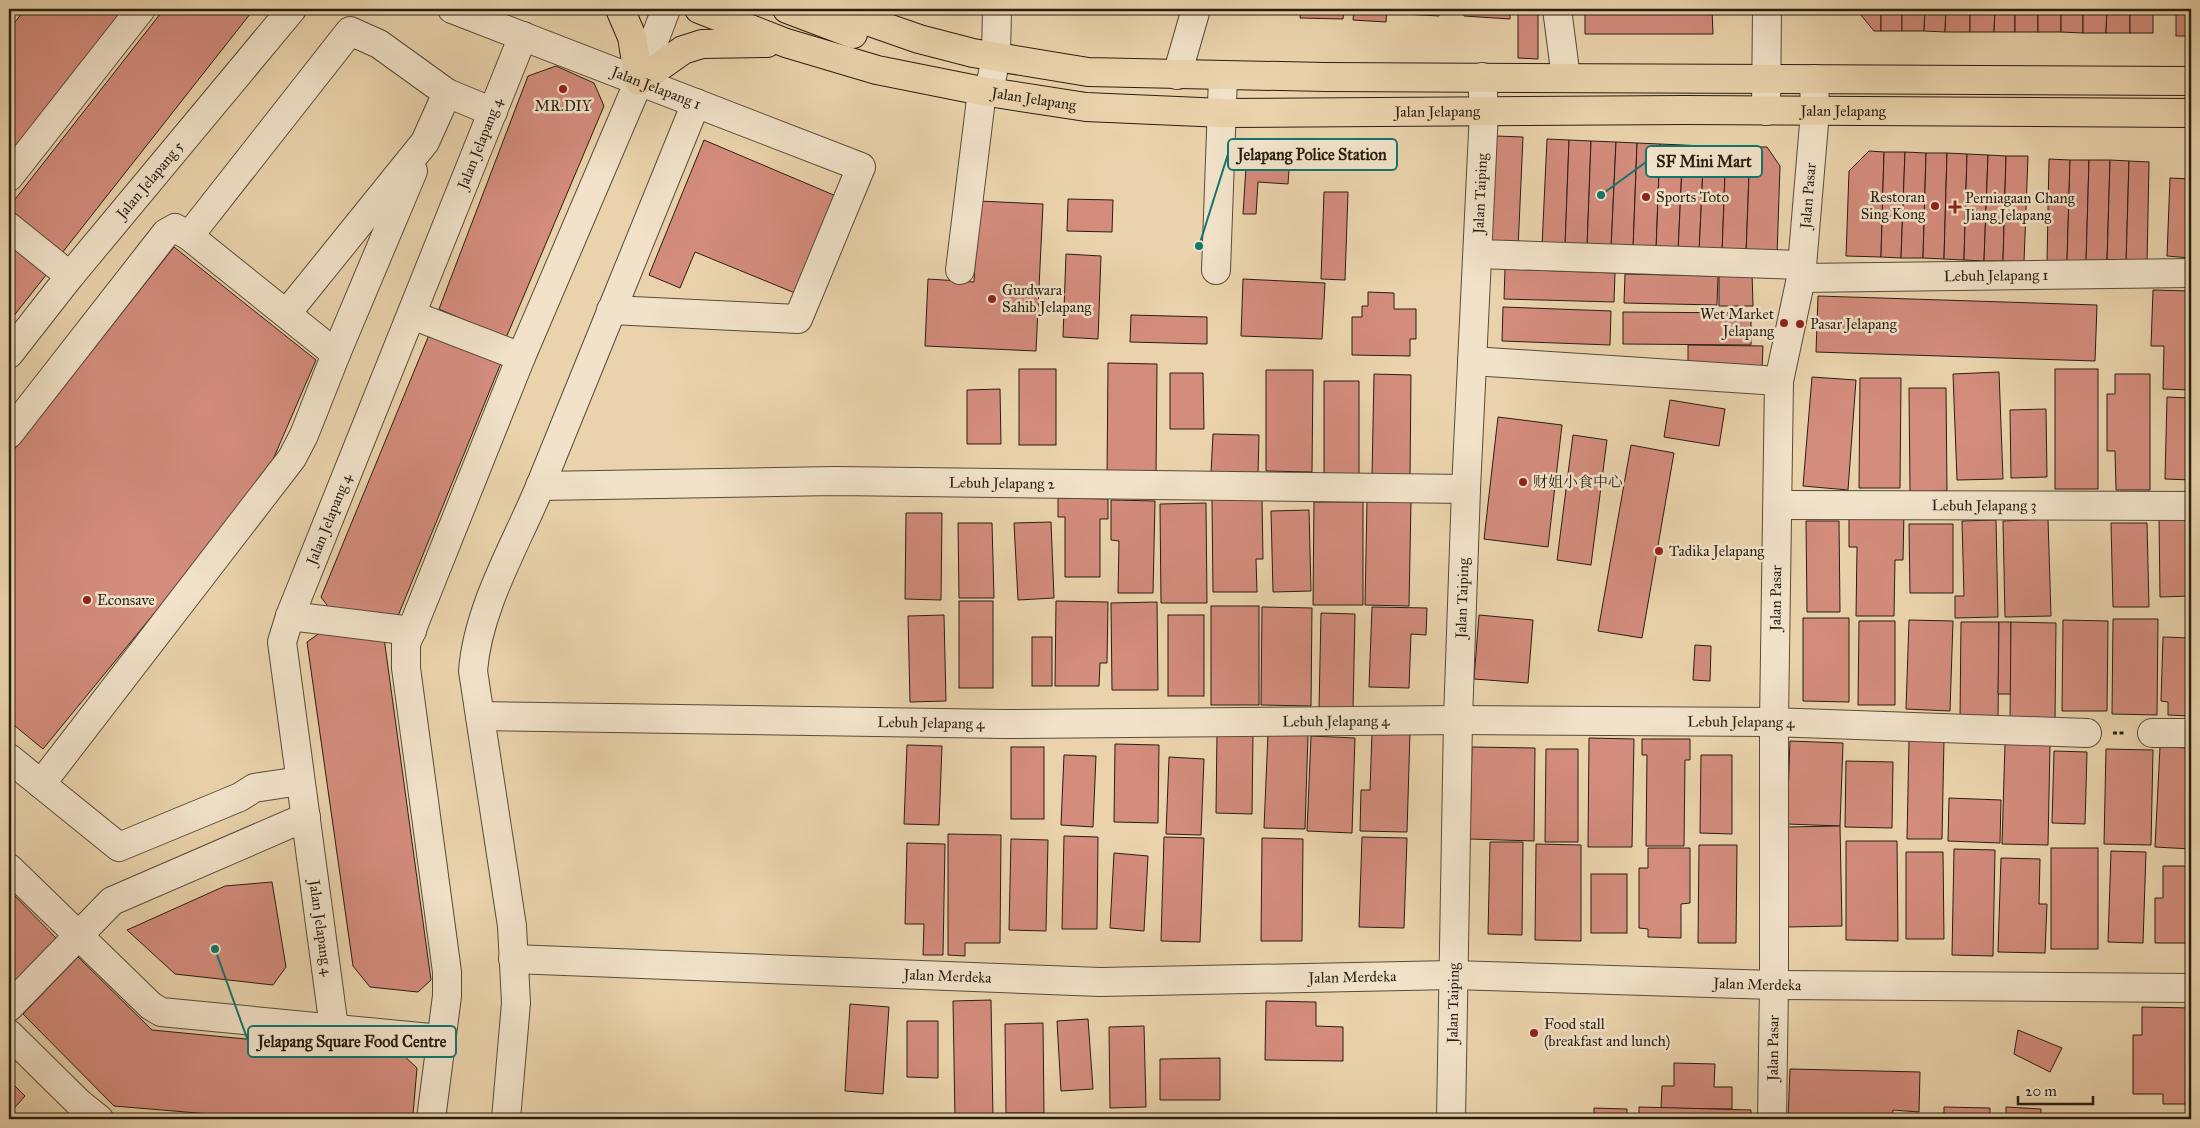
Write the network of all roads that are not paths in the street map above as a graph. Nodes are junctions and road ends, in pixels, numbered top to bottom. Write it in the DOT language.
graph roads {
  1 [pos="141,9"];
  2 [pos="292,9"];
  3 [pos="452,9"];
  4 [pos="620,9"];
  5 [pos="666,9"];
  6 [pos="699,9"];
  7 [pos="787,9"];
  8 [pos="833,9"];
  9 [pos="997,9"];
  10 [pos="1196,9"];
  11 [pos="1557,9"];
  12 [pos="1767,9"];
  13 [pos="523,36"];
  14 [pos="786,43"];
  15 [pos="996,57"];
  16 [pos="1177,75"];
  17 [pos="1223,76"];
  18 [pos="1482,78"];
  19 [pos="1566,78"];
  20 [pos="1767,78"];
  21 [pos="1814,80"];
  22 [pos="639,81"];
  23 [pos="2191,81"];
  24 [pos="986,92"];
  25 [pos="447,93"];
  26 [pos="696,103"];
  27 [pos="1484,111"];
  28 [pos="493,112"];
  29 [pos="1766,112"];
  30 [pos="1814,112"];
  31 [pos="1223,113"];
  32 [pos="2191,113"];
  33 [pos="425,142"];
  34 [pos="9,177"];
  35 [pos="9,227"];
  36 [pos="189,236"];
  37 [pos="1478,254"];
  38 [pos="960,270"];
  39 [pos="1216,270"];
  40 [pos="1801,271"];
  41 [pos="2191,273"];
  42 [pos="70,276"];
  43 [pos="611,310"];
  44 [pos="287,313"];
  45 [pos="412,315"];
  46 [pos="9,354"];
  47 [pos="336,354"];
  48 [pos="521,357"];
  49 [pos="1472,361"];
  50 [pos="1779,381"];
  51 [pos="9,434"];
  52 [pos="540,486"];
  53 [pos="1466,489"];
  54 [pos="1778,504"];
  55 [pos="2191,506"];
  56 [pos="290,616"];
  57 [pos="412,632"];
  58 [pos="480,716"];
  59 [pos="1458,720"];
  60 [pos="1774,722"];
  61 [pos="2087,733"];
  62 [pos="2152,733"];
  63 [pos="2191,733"];
  64 [pos="9,758"];
  65 [pos="300,782"];
  66 [pos="41,784"];
  67 [pos="306,817"];
  68 [pos="9,868"];
  69 [pos="78,936"];
  70 [pos="513,959"];
  71 [pos="1453,975"];
  72 [pos="1774,985"];
  73 [pos="2191,988"];
  74 [pos="9,1007"];
  75 [pos="334,1028"];
  76 [pos="9,1034"];
  77 [pos="441,1039"];
  78 [pos="99,1119"];
  79 [pos="431,1119"];
  80 [pos="506,1119"];
  81 [pos="1451,1119"];
  82 [pos="1772,1119"];
  1 -- 34 [label="street"];
  2 -- 42 [label="street, Jalan Jelapang 5"];
  3 -- 13 [label="street, Jalan Jelapang 1"];
  4 -- 22 [label="main road"];
  5 -- 22 [label="street"];
  6 -- 14 [label="main road, Jalan Jelapang"];
  7 -- 15 [label="main road"];
  8 -- 15 [label="main road"];
  9 -- 15 [label="street"];
  10 -- 16 [label="street"];
  11 -- 19 [label="street"];
  12 -- 20 [label="street"];
  13 -- 22 [label="street, Jalan Jelapang 1"];
  13 -- 28 [label="street, Jalan Jelapang 4"];
  14 -- 22 [label="main road"];
  14 -- 24 [label="main road, Jalan Jelapang"];
  15 -- 16 [label="main road"];
  15 -- 24 [label="street"];
  16 -- 17 [label="main road"];
  17 -- 18 [label="main road"];
  17 -- 31 [label="street"];
  18 -- 19 [label="main road"];
  18 -- 27 [label="street, Jalan Taiping"];
  19 -- 20 [label="main road"];
  20 -- 21 [label="main road"];
  20 -- 29 [label="street"];
  21 -- 23 [label="main road"];
  21 -- 30 [label="street, Jalan Pasar"];
  22 -- 26 [label="street, Jalan Jelapang 1"];
  22 -- 48 [label="street"];
  24 -- 31 [label="main road, Jalan Jelapang"];
  24 -- 38 [label="street"];
  25 -- 28 [label="street"];
  25 -- 33 [label="street"];
  25 -- 36 [label="street"];
  26 -- 43 [label="street"];
  26 -- 43 [label="street, Jalan Jelapang 1"];
  27 -- 29 [label="main road, Jalan Jelapang"];
  27 -- 31 [label="main road, Jalan Jelapang"];
  27 -- 37 [label="street, Jalan Taiping"];
  28 -- 45 [label="street, Jalan Jelapang 4"];
  29 -- 30 [label="main road, Jalan Jelapang"];
  30 -- 32 [label="main road, Jalan Jelapang"];
  30 -- 40 [label="street, Jalan Pasar"];
  31 -- 39 [label="street"];
  33 -- 44 [label="street"];
  33 -- 47 [label="street"];
  35 -- 42 [label="street"];
  36 -- 44 [label="street"];
  36 -- 51 [label="street"];
  37 -- 40 [label="street, Lebuh Jelapang 1"];
  37 -- 49 [label="street, Jalan Taiping"];
  40 -- 41 [label="street, Lebuh Jelapang 1"];
  40 -- 50 [label="street, Jalan Pasar"];
  42 -- 46 [label="street, Jalan Jelapang 5"];
  43 -- 52 [label="street"];
  44 -- 47 [label="street"];
  45 -- 48 [label="street"];
  45 -- 56 [label="street, Jalan Jelapang 4"];
  47 -- 66 [label="street"];
  48 -- 57 [label="street"];
  49 -- 50 [label="street"];
  49 -- 53 [label="street, Jalan Taiping"];
  50 -- 54 [label="street, Jalan Pasar"];
  52 -- 53 [label="street, Lebuh Jelapang 2"];
  52 -- 58 [label="street"];
  53 -- 59 [label="street, Jalan Taiping"];
  54 -- 55 [label="street, Lebuh Jelapang 3"];
  54 -- 60 [label="street, Jalan Pasar"];
  56 -- 57 [label="street"];
  56 -- 65 [label="street, Jalan Jelapang 4"];
  57 -- 77 [label="street"];
  58 -- 59 [label="street, Lebuh Jelapang 4"];
  58 -- 70 [label="street"];
  59 -- 60 [label="street, Lebuh Jelapang 4"];
  59 -- 71 [label="street, Jalan Taiping"];
  60 -- 61 [label="street, Lebuh Jelapang 4"];
  60 -- 72 [label="street, Jalan Pasar"];
  62 -- 63 [label="street"];
  64 -- 66 [label="street"];
  65 -- 66 [label="street"];
  65 -- 67 [label="street, Jalan Jelapang 4"];
  67 -- 69 [label="street"];
  67 -- 75 [label="street, Jalan Jelapang 4"];
  68 -- 69 [label="street"];
  69 -- 74 [label="street"];
  69 -- 75 [label="street"];
  70 -- 71 [label="street, Jalan Merdeka"];
  70 -- 80 [label="street"];
  71 -- 72 [label="street, Jalan Merdeka"];
  71 -- 81 [label="street, Jalan Taiping"];
  72 -- 73 [label="street, Jalan Merdeka"];
  72 -- 82 [label="street, Jalan Pasar"];
  75 -- 77 [label="street"];
  76 -- 78 [label="street"];
  77 -- 79 [label="street"];
}
